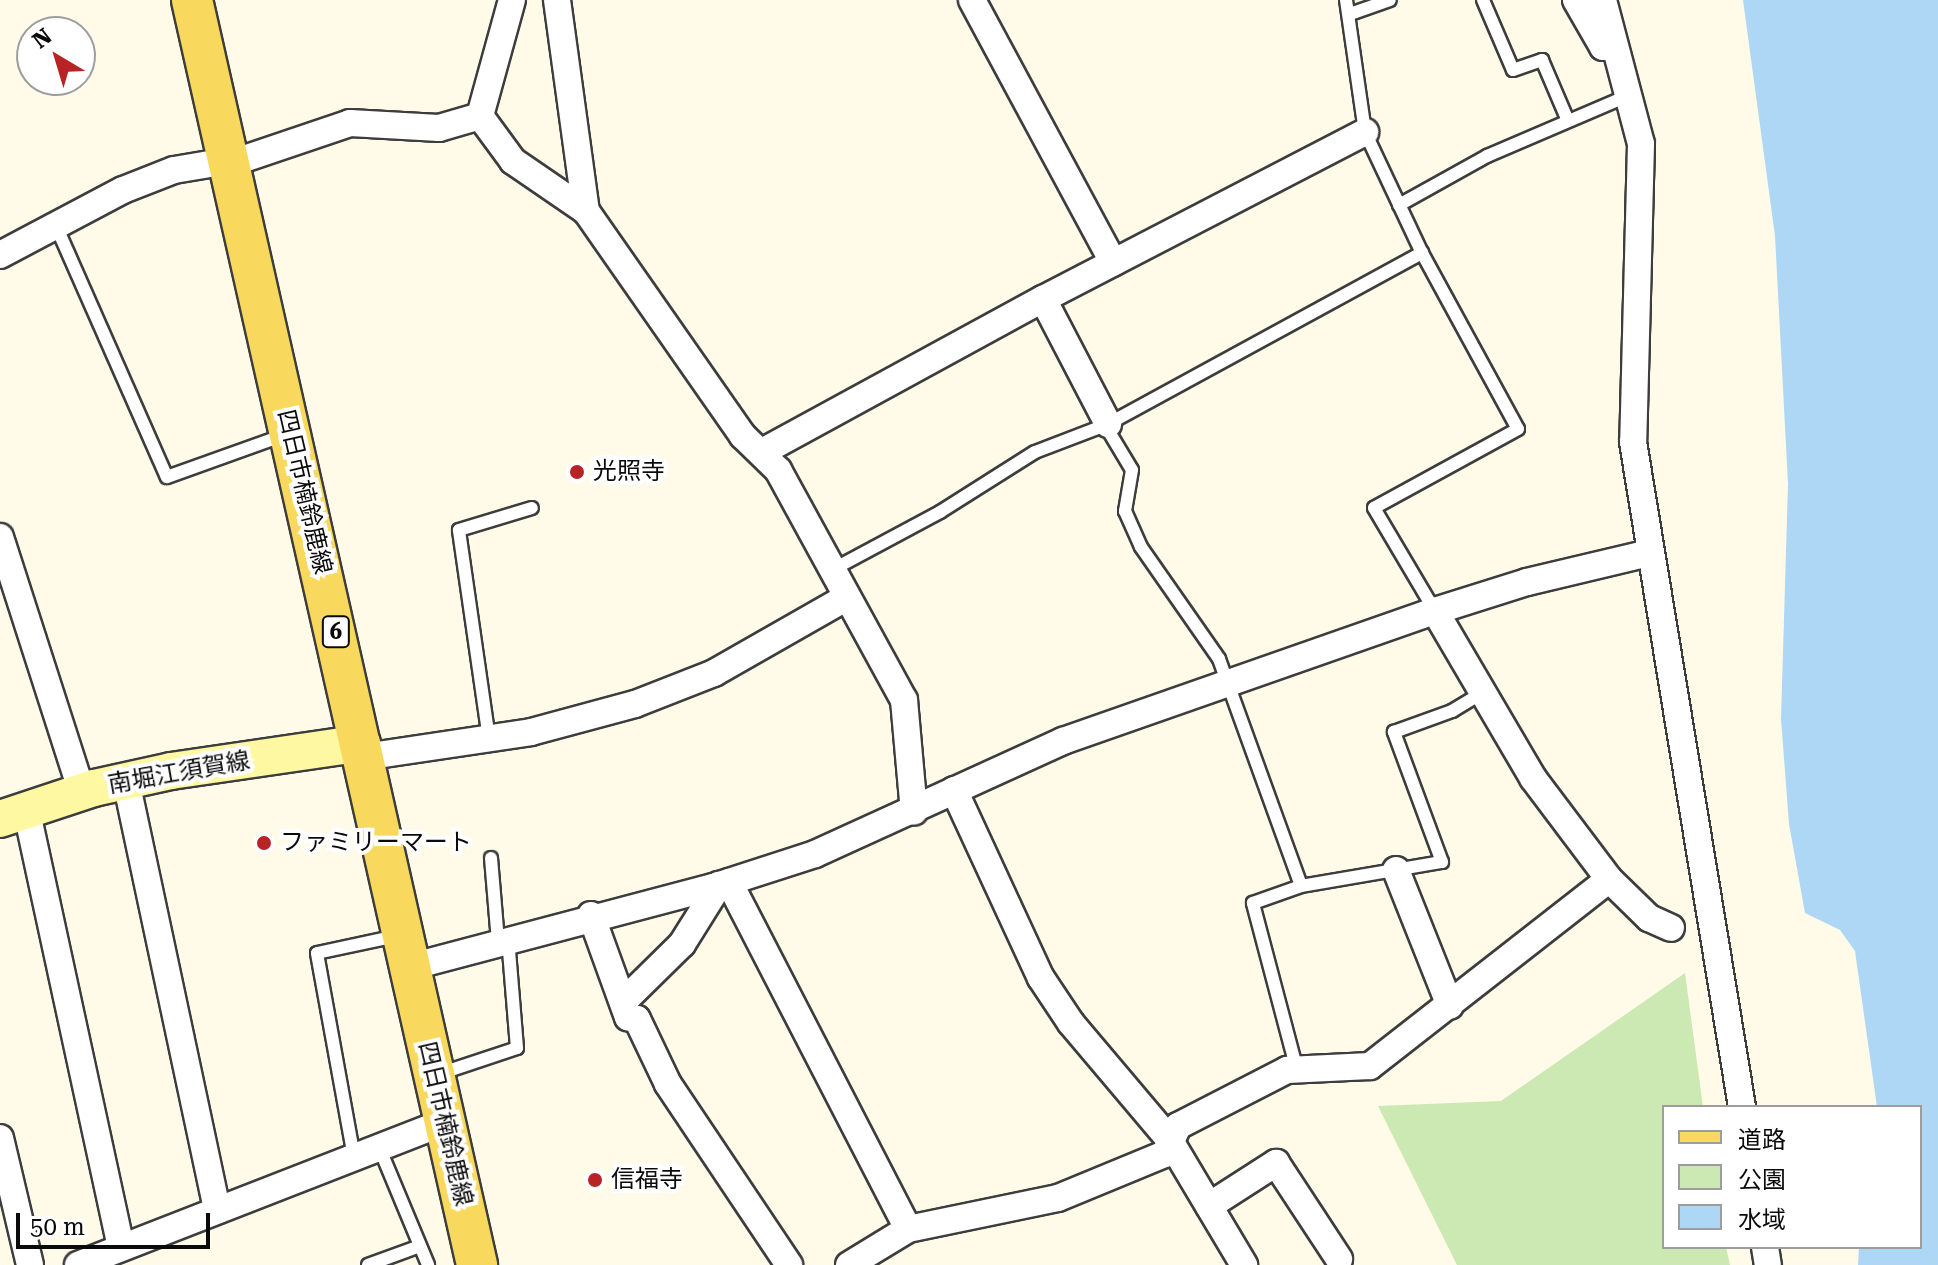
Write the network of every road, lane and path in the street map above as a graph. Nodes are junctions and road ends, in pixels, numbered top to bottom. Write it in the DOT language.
graph roads {
  1 [pos="192,0"];
  2 [pos="512,0"];
  3 [pos="557,0"];
  4 [pos="972,0"];
  5 [pos="1346,0"];
  6 [pos="1390,0"];
  7 [pos="1483,0"];
  8 [pos="1576,0"];
  9 [pos="1603,0"];
  10 [pos="1350,14"];
  11 [pos="1615,44"];
  12 [pos="1629,95"];
  13 [pos="480,116"];
  14 [pos="1568,121"];
  15 [pos="1365,132"];
  16 [pos="228,162"];
  17 [pos="1399,205"];
  18 [pos="586,211"];
  19 [pos="57,228"];
  20 [pos="1422,253"];
  21 [pos="0,255"];
  22 [pos="1113,262"];
  23 [pos="1043,299"];
  24 [pos="1106,424"];
  25 [pos="290,433"];
  26 [pos="762,452"];
  27 [pos="532,508"];
  28 [pos="0,537"];
  29 [pos="1649,553"];
  30 [pos="832,570"];
  31 [pos="847,597"];
  32 [pos="1435,611"];
  33 [pos="1228,684"];
  34 [pos="1484,692"];
  35 [pos="489,739"];
  36 [pos="363,750"];
  37 [pos="126,781"];
  38 [pos="954,790"];
  39 [pos="82,792"];
  40 [pos="914,812"];
  41 [pos="13,813"];
  42 [pos="491,858"];
  43 [pos="1396,870"];
  44 [pos="1609,879"];
  45 [pos="724,883"];
  46 [pos="1301,886"];
  47 [pos="591,915"];
  48 [pos="1671,928"];
  49 [pos="503,940"];
  50 [pos="406,951"];
  51 [pos="623,1002"];
  52 [pos="1450,1006"];
  53 [pos="1297,1070"];
  54 [pos="433,1075"];
  55 [pos="1742,1105"];
  56 [pos="443,1123"];
  57 [pos="0,1138"];
  58 [pos="1169,1139"];
  59 [pos="379,1147"];
  60 [pos="354,1157"];
  61 [pos="1209,1206"];
  62 [pos="217,1210"];
  63 [pos="908,1229"];
  64 [pos="420,1246"];
  65 [pos="121,1247"];
  66 [pos="1339,1259"];
  67 [pos="30,1265"];
  68 [pos="78,1265"];
  69 [pos="368,1265"];
  70 [pos="428,1265"];
  71 [pos="477,1265"];
  72 [pos="789,1265"];
  73 [pos="849,1265"];
  74 [pos="1244,1265"];
  1 -- 16 [label="main road, 四日市楠鈴鹿線 / 6"];
  2 -- 13 [label="street"];
  3 -- 18 [label="street"];
  4 -- 22 [label="street"];
  5 -- 10 [label="lane"];
  6 -- 10 [label="lane"];
  7 -- 14 [label="lane"];
  8 -- 11 [label="street"];
  9 -- 11 [label="street"];
  10 -- 15 [label="lane"];
  11 -- 12 [label="street"];
  12 -- 14 [label="lane"];
  12 -- 29 [label="street"];
  13 -- 16 [label="street"];
  13 -- 18 [label="street"];
  14 -- 17 [label="lane"];
  15 -- 17 [label="lane"];
  15 -- 22 [label="street"];
  16 -- 19 [label="street"];
  16 -- 25 [label="main road, 四日市楠鈴鹿線 / 6"];
  17 -- 20 [label="lane"];
  18 -- 26 [label="street"];
  19 -- 21 [label="street"];
  19 -- 25 [label="lane"];
  20 -- 24 [label="lane"];
  20 -- 32 [label="lane"];
  22 -- 23 [label="street"];
  23 -- 24 [label="street"];
  23 -- 26 [label="street"];
  24 -- 30 [label="lane"];
  24 -- 33 [label="lane"];
  25 -- 36 [label="main road, 四日市楠鈴鹿線 / 6"];
  26 -- 30 [label="street"];
  27 -- 35 [label="lane"];
  28 -- 39 [label="street"];
  29 -- 32 [label="street"];
  29 -- 55 [label="street"];
  30 -- 31 [label="street"];
  31 -- 35 [label="street"];
  31 -- 40 [label="street"];
  32 -- 33 [label="street"];
  32 -- 34 [label="street"];
  33 -- 38 [label="street"];
  33 -- 46 [label="lane"];
  34 -- 43 [label="lane"];
  34 -- 44 [label="street"];
  35 -- 36 [label="street"];
  36 -- 37 [label="main road, 南堀江須賀線"];
  36 -- 50 [label="main road, 四日市楠鈴鹿線 / 6"];
  37 -- 39 [label="main road, 南堀江須賀線"];
  37 -- 62 [label="street"];
  38 -- 40 [label="street"];
  38 -- 58 [label="street"];
  39 -- 41 [label="main road, 南堀江須賀線"];
  40 -- 45 [label="street"];
  41 -- 65 [label="street"];
  42 -- 49 [label="lane"];
  43 -- 46 [label="lane"];
  43 -- 52 [label="street"];
  44 -- 48 [label="street"];
  44 -- 52 [label="street"];
  45 -- 47 [label="street"];
  45 -- 51 [label="street"];
  45 -- 63 [label="street"];
  46 -- 53 [label="lane"];
  47 -- 49 [label="street"];
  47 -- 51 [label="street"];
  49 -- 50 [label="street"];
  49 -- 54 [label="lane"];
  50 -- 54 [label="main road, 四日市楠鈴鹿線 / 6"];
  50 -- 60 [label="lane"];
  51 -- 72 [label="street"];
  52 -- 53 [label="street"];
  53 -- 58 [label="street"];
  54 -- 56 [label="main road, 四日市楠鈴鹿線 / 6"];
  56 -- 59 [label="street"];
  56 -- 71 [label="main road, 四日市楠鈴鹿線 / 6"];
  57 -- 67 [label="street"];
  58 -- 61 [label="street"];
  58 -- 63 [label="street"];
  59 -- 60 [label="street"];
  59 -- 64 [label="lane"];
  60 -- 62 [label="street"];
  61 -- 66 [label="street"];
  61 -- 74 [label="street"];
  62 -- 65 [label="street"];
  63 -- 73 [label="street"];
  64 -- 69 [label="lane"];
  64 -- 70 [label="lane"];
  65 -- 68 [label="street"];
}
